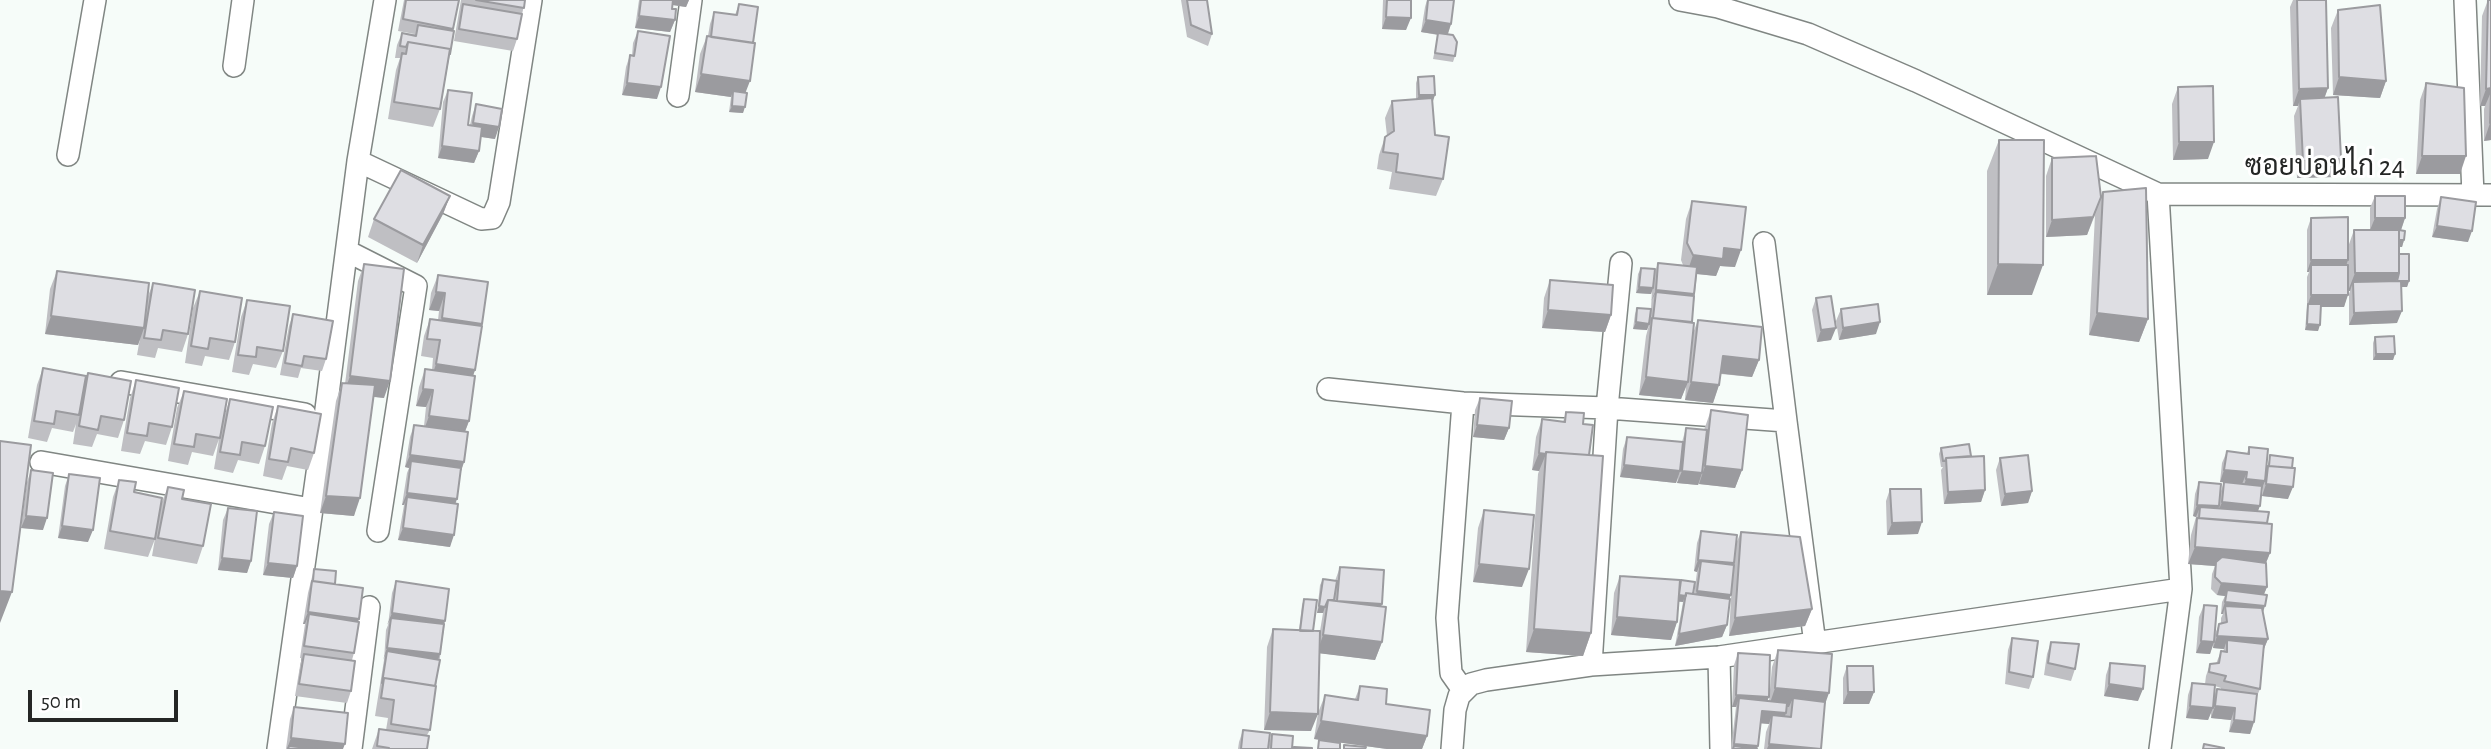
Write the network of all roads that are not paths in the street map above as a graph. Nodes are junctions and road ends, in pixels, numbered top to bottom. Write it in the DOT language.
graph roads {
  1 [pos="95,0"];
  2 [pos="243,0"];
  3 [pos="385,0"];
  4 [pos="531,0"];
  5 [pos="691,0"];
  6 [pos="1680,0"];
  7 [pos="2465,0"];
  8 [pos="234,66"];
  9 [pos="678,96"];
  10 [pos="68,155"];
  11 [pos="358,161"];
  12 [pos="2158,194"];
  13 [pos="2482,195"];
  14 [pos="1764,243"];
  15 [pos="347,251"];
  16 [pos="1621,264"];
  17 [pos="121,382"];
  18 [pos="1328,390"];
  19 [pos="1462,403"];
  20 [pos="1606,408"];
  21 [pos="325,417"];
  22 [pos="1786,421"];
  23 [pos="41,462"];
  24 [pos="311,509"];
  25 [pos="378,530"];
  26 [pos="2181,589"];
  27 [pos="369,607"];
  28 [pos="1815,644"];
  29 [pos="1720,657"];
  30 [pos="1591,665"];
  31 [pos="1463,690"];
  32 [pos="283,706"];
  33 [pos="307,709"];
  34 [pos="331,712"];
  35 [pos="355,716"];
  36 [pos="278,749"];
  37 [pos="351,749"];
  38 [pos="1452,749"];
  39 [pos="1720,749"];
  40 [pos="2160,749"];
  1 -- 10 [label="street"];
  2 -- 8 [label="street"];
  3 -- 11 [label="street"];
  4 -- 11 [label="street"];
  5 -- 9 [label="street"];
  6 -- 12 [label="street"];
  7 -- 13 [label="street"];
  11 -- 15 [label="street"];
  12 -- 13 [label="street, ซอยบ่อนไก่ 24"];
  12 -- 26 [label="street"];
  14 -- 22 [label="street"];
  15 -- 21 [label="street"];
  15 -- 25 [label="street"];
  16 -- 20 [label="street"];
  17 -- 21 [label="street"];
  18 -- 19 [label="street"];
  19 -- 20 [label="street"];
  19 -- 31 [label="street"];
  20 -- 22 [label="street"];
  20 -- 30 [label="street"];
  21 -- 24 [label="street"];
  22 -- 28 [label="street"];
  23 -- 24 [label="street"];
  24 -- 32 [label="street"];
  26 -- 28 [label="street"];
  26 -- 40 [label="street"];
  27 -- 35 [label="street"];
  28 -- 29 [label="street"];
  29 -- 30 [label="street"];
  29 -- 39 [label="street"];
  30 -- 31 [label="street"];
  31 -- 38 [label="street"];
  32 -- 33 [label="street"];
  32 -- 36 [label="street"];
  34 -- 35 [label="street"];
  35 -- 37 [label="street"];
}
